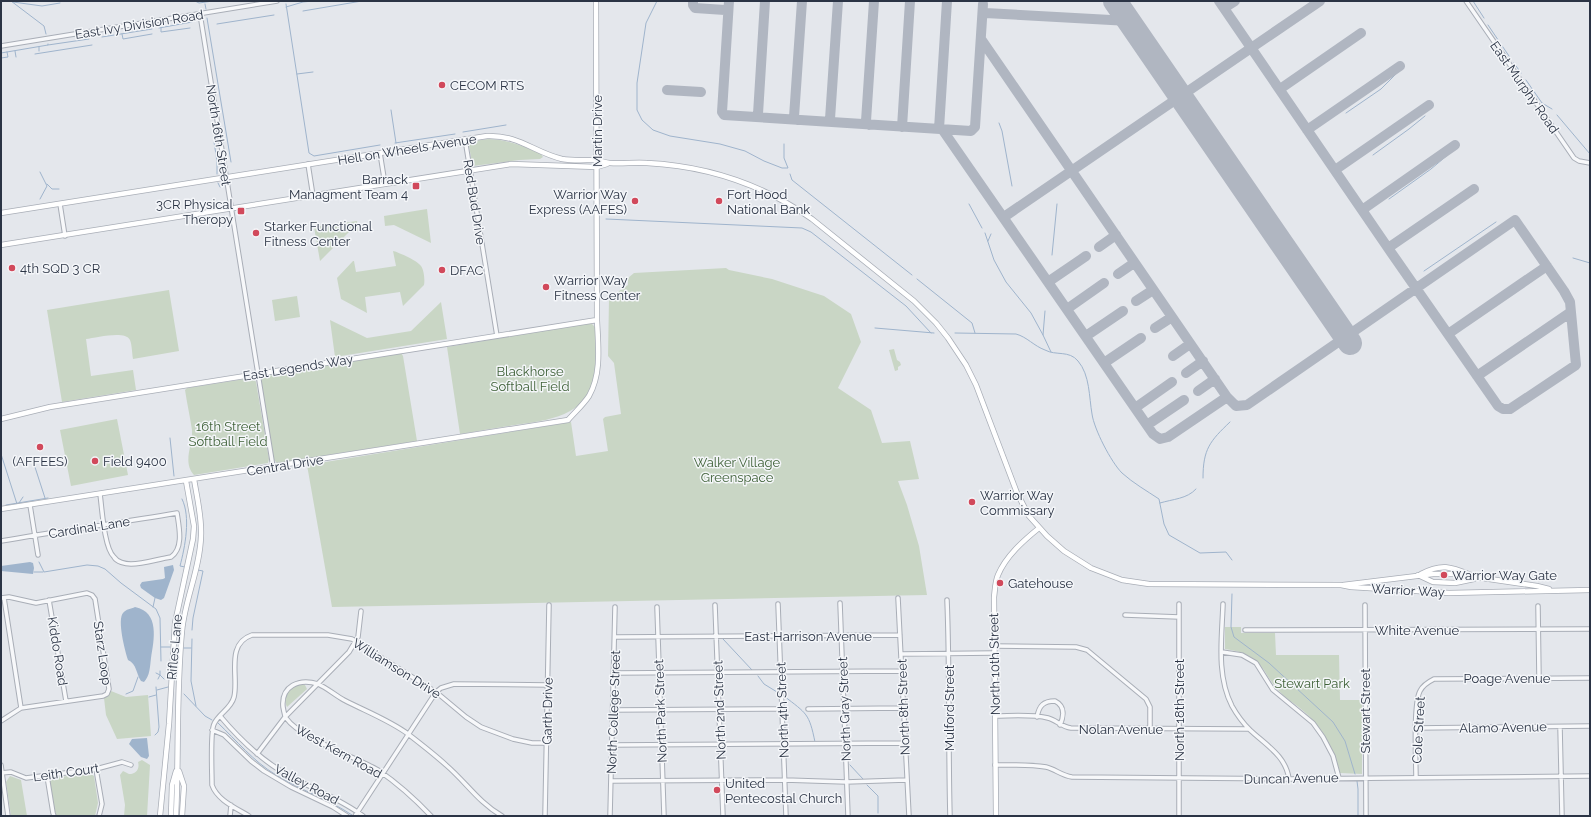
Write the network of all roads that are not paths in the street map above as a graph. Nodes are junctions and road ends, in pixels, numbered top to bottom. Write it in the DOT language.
graph roads {
  1 [pos="277,1"];
  2 [pos="596,1"];
  3 [pos="1466,1"];
  4 [pos="200,14"];
  5 [pos="1,46"];
  6 [pos="465,139"];
  7 [pos="380,153"];
  8 [pos="597,160"];
  9 [pos="609,163"];
  10 [pos="1590,163"];
  11 [pos="308,164"];
  12 [pos="597,167"];
  13 [pos="470,171"];
  14 [pos="225,178"];
  15 [pos="385,184"];
  16 [pos="313,196"];
  17 [pos="60,204"];
  18 [pos="230,209"];
  19 [pos="1,213"];
  20 [pos="65,236"];
  21 [pos="1,246"];
  22 [pos="597,320"];
  23 [pos="497,336"];
  24 [pos="257,374"];
  25 [pos="1,419"];
  26 [pos="568,420"];
  27 [pos="273,467"];
  28 [pos="194,479"];
  29 [pos="186,480"];
  30 [pos="100,494"];
  31 [pos="30,505"];
  32 [pos="1,509"];
  33 [pos="104,525"];
  34 [pos="1040,528"];
  35 [pos="35,535"];
  36 [pos="1,541"];
  37 [pos="38,555"];
  38 [pos="1418,575"];
  39 [pos="1478,578"];
  40 [pos="1341,585"];
  41 [pos="1553,590"];
  42 [pos="1590,590"];
  43 [pos="2,598"];
  44 [pos="898,598"];
  45 [pos="49,600"];
  46 [pos="946,600"];
  47 [pos="840,603"];
  48 [pos="778,604"];
  49 [pos="1179,604"];
  50 [pos="1223,604"];
  51 [pos="549,605"];
  52 [pos="715,605"];
  53 [pos="1365,605"];
  54 [pos="1538,606"];
  55 [pos="615,607"];
  56 [pos="658,607"];
  57 [pos="361,610"];
  58 [pos="1125,616"];
  59 [pos="1179,617"];
  60 [pos="1590,629"];
  61 [pos="1244,630"];
  62 [pos="1539,630"];
  63 [pos="1365,631"];
  64 [pos="842,635"];
  65 [pos="900,635"];
  66 [pos="658,636"];
  67 [pos="716,636"];
  68 [pos="779,636"];
  69 [pos="615,637"];
  70 [pos="356,641"];
  71 [pos="994,646"];
  72 [pos="1222,652"];
  73 [pos="948,653"];
  74 [pos="994,653"];
  75 [pos="901,654"];
  76 [pos="902,671"];
  77 [pos="781,672"];
  78 [pos="843,672"];
  79 [pos="614,673"];
  80 [pos="659,673"];
  81 [pos="718,673"];
  82 [pos="1539,678"];
  83 [pos="1590,678"];
  84 [pos="318,684"];
  85 [pos="1425,684"];
  86 [pos="548,685"];
  87 [pos="436,692"];
  88 [pos="66,701"];
  89 [pos="21,708"];
  90 [pos="844,708"];
  91 [pos="904,708"];
  92 [pos="720,709"];
  93 [pos="782,709"];
  94 [pos="808,709"];
  95 [pos="613,710"];
  96 [pos="660,710"];
  97 [pos="220,716"];
  98 [pos="995,716"];
  99 [pos="285,717"];
  100 [pos="1037,717"];
  101 [pos="1,721"];
  102 [pos="1060,725"];
  103 [pos="1590,726"];
  104 [pos="1560,727"];
  105 [pos="1416,728"];
  106 [pos="1150,729"];
  107 [pos="1178,729"];
  108 [pos="1249,729"];
  109 [pos="212,730"];
  110 [pos="408,734"];
  111 [pos="547,743"];
  112 [pos="846,743"];
  113 [pos="905,743"];
  114 [pos="661,744"];
  115 [pos="721,744"];
  116 [pos="784,744"];
  117 [pos="612,745"];
  118 [pos="257,754"];
  119 [pos="1,765"];
  120 [pos="131,765"];
  121 [pos="995,765"];
  122 [pos="178,766"];
  123 [pos="96,769"];
  124 [pos="2,773"];
  125 [pos="383,774"];
  126 [pos="47,776"];
  127 [pos="1561,776"];
  128 [pos="1590,776"];
  129 [pos="1366,777"];
  130 [pos="1339,778"];
  131 [pos="1416,778"];
  132 [pos="1178,779"];
  133 [pos="1289,779"];
  134 [pos="785,780"];
  135 [pos="906,780"];
  136 [pos="611,781"];
  137 [pos="662,781"];
  138 [pos="722,781"];
  139 [pos="846,782"];
  140 [pos="230,805"];
  141 [pos="356,814"];
  142 [pos="8,816"];
  143 [pos="54,816"];
  144 [pos="99,816"];
  145 [pos="160,816"];
  146 [pos="173,816"];
  147 [pos="181,816"];
  148 [pos="230,816"];
  149 [pos="249,816"];
  150 [pos="347,816"];
  151 [pos="362,816"];
  152 [pos="430,816"];
  153 [pos="502,816"];
  154 [pos="545,816"];
  155 [pos="610,816"];
  156 [pos="664,816"];
  157 [pos="723,816"];
  158 [pos="786,816"];
  159 [pos="848,816"];
  160 [pos="909,816"];
  161 [pos="950,816"];
  162 [pos="996,816"];
  163 [pos="1178,816"];
  164 [pos="1366,816"];
  165 [pos="1562,816"];
  1 -- 4 [label="street, East Ivy Division Road"];
  2 -- 8 [label="street, Martin Drive"];
  3 -- 10 [label="street, East Murphy Road"];
  4 -- 5 [label="street, East Ivy Division Road"];
  4 -- 14 [label="street, North 16th Street"];
  6 -- 7 [label="street, Hell on Wheels Avenue"];
  6 -- 8 [label="street, Hell on Wheels Avenue"];
  6 -- 13 [label="street, Red Bud Drive"];
  7 -- 11 [label="street, Hell on Wheels Avenue"];
  7 -- 15 [label="street"];
  8 -- 9 [label="street"];
  8 -- 12 [label="street, Martin Drive"];
  9 -- 12 [label="street"];
  9 -- 34 [label="street"];
  11 -- 14 [label="street, Hell on Wheels Avenue"];
  11 -- 16 [label="street"];
  12 -- 13 [label="street"];
  12 -- 22 [label="street, Martin Drive"];
  13 -- 15 [label="street"];
  13 -- 23 [label="street, Red Bud Drive"];
  14 -- 17 [label="street, Hell on Wheels Avenue"];
  14 -- 18 [label="street, North 16th Street"];
  15 -- 16 [label="street"];
  16 -- 18 [label="street"];
  17 -- 19 [label="street, Hell on Wheels Avenue"];
  17 -- 20 [label="street"];
  18 -- 20 [label="street"];
  18 -- 24 [label="street, North 16th Street"];
  20 -- 21 [label="street"];
  22 -- 23 [label="street, East Legends Way"];
  22 -- 26 [label="street, Martin Drive"];
  23 -- 24 [label="street, East Legends Way"];
  24 -- 25 [label="street, East Legends Way"];
  24 -- 27 [label="street, North 16th Street"];
  26 -- 27 [label="street, Central Drive"];
  27 -- 28 [label="street, Central Drive"];
  28 -- 29 [label="street, Central Drive"];
  28 -- 122 [label="street, Rifles Lane"];
  29 -- 30 [label="street, Central Drive"];
  29 -- 145 [label="street, Rifles Lane"];
  30 -- 31 [label="street, Central Drive"];
  30 -- 33 [label="street"];
  31 -- 32 [label="street, Central Drive"];
  31 -- 35 [label="street"];
  33 -- 33 [label="street, Cardinal Lane"];
  33 -- 35 [label="street, Cardinal Lane"];
  34 -- 40 [label="street"];
  34 -- 71 [label="street, North 10th Street"];
  35 -- 36 [label="street, Cardinal Lane"];
  35 -- 37 [label="street"];
  38 -- 39 [label="street, Warrior Way"];
  38 -- 39 [label="street"];
  38 -- 40 [label="street, Warrior Way"];
  39 -- 41 [label="street, Warrior Way"];
  40 -- 41 [label="street, Warrior Way"];
  41 -- 42 [label="street, Warrior Way"];
  43 -- 45 [label="street, Starz Loop"];
  43 -- 89 [label="street"];
  44 -- 65 [label="street, North 8th Street"];
  45 -- 88 [label="street, Kiddo Road"];
  45 -- 88 [label="street, Starz Loop"];
  46 -- 73 [label="street, Mulford Street"];
  47 -- 64 [label="street, North Gray Street"];
  48 -- 68 [label="street, North 4th Street"];
  49 -- 59 [label="street, North 18th Street"];
  50 -- 72 [label="street"];
  51 -- 86 [label="street, Garth Drive"];
  52 -- 67 [label="street, North 2nd Street"];
  53 -- 63 [label="street, Stewart Street"];
  54 -- 62 [label="street"];
  55 -- 69 [label="street, North College Street"];
  56 -- 66 [label="street, North Park Street"];
  57 -- 70 [label="street"];
  58 -- 59 [label="street"];
  59 -- 107 [label="street, North 18th Street"];
  60 -- 62 [label="street, White Avenue"];
  61 -- 63 [label="street, White Avenue"];
  62 -- 63 [label="street, White Avenue"];
  62 -- 82 [label="street"];
  63 -- 129 [label="street, Stewart Street"];
  64 -- 65 [label="street, East Harrison Avenue"];
  64 -- 68 [label="street, East Harrison Avenue"];
  64 -- 78 [label="street, North Gray Street"];
  65 -- 75 [label="street, North 8th Street"];
  66 -- 67 [label="street, East Harrison Avenue"];
  66 -- 69 [label="street, East Harrison Avenue"];
  66 -- 80 [label="street, North Park Street"];
  67 -- 68 [label="street, East Harrison Avenue"];
  67 -- 81 [label="street, North 2nd Street"];
  68 -- 77 [label="street, North 4th Street"];
  69 -- 79 [label="street, North College Street"];
  70 -- 84 [label="street"];
  70 -- 87 [label="street, Williamson Drive"];
  70 -- 97 [label="street, Williamson Drive"];
  71 -- 74 [label="street, North 10th Street"];
  71 -- 106 [label="street"];
  72 -- 108 [label="street"];
  72 -- 130 [label="street"];
  73 -- 74 [label="street"];
  73 -- 75 [label="street"];
  73 -- 161 [label="street, Mulford Street"];
  74 -- 98 [label="street, North 10th Street"];
  75 -- 76 [label="street, North 8th Street"];
  76 -- 78 [label="street"];
  76 -- 91 [label="street, North 8th Street"];
  77 -- 78 [label="street"];
  77 -- 81 [label="street"];
  77 -- 93 [label="street, North 4th Street"];
  78 -- 90 [label="street, North Gray Street"];
  79 -- 80 [label="street"];
  79 -- 95 [label="street, North College Street"];
  80 -- 81 [label="street"];
  80 -- 96 [label="street, North Park Street"];
  81 -- 92 [label="street, North 2nd Street"];
  82 -- 83 [label="street, Poage Avenue"];
  82 -- 85 [label="street, Poage Avenue"];
  84 -- 99 [label="street"];
  84 -- 99 [label="street"];
  84 -- 110 [label="street"];
  85 -- 105 [label="street, Cole Street"];
  86 -- 87 [label="street"];
  86 -- 111 [label="street, Garth Drive"];
  87 -- 110 [label="street"];
  87 -- 111 [label="street, Williamson Drive"];
  88 -- 89 [label="street, Starz Loop"];
  89 -- 101 [label="street, Starz Loop"];
  90 -- 91 [label="street"];
  90 -- 94 [label="street"];
  90 -- 112 [label="street, North Gray Street"];
  91 -- 113 [label="street, North 8th Street"];
  92 -- 93 [label="street"];
  92 -- 96 [label="street"];
  92 -- 115 [label="street, North 2nd Street"];
  93 -- 116 [label="street, North 4th Street"];
  95 -- 96 [label="street"];
  95 -- 117 [label="street, North College Street"];
  96 -- 114 [label="street, North Park Street"];
  97 -- 109 [label="street"];
  97 -- 118 [label="street, Valley Road"];
  98 -- 100 [label="street, Nolan Avenue"];
  98 -- 121 [label="street, North 10th Street"];
  99 -- 118 [label="street"];
  99 -- 125 [label="street, West Kern Road"];
  100 -- 102 [label="street, Nolan Avenue"];
  100 -- 102 [label="street"];
  102 -- 106 [label="street, Nolan Avenue"];
  103 -- 104 [label="street, Alamo Avenue"];
  104 -- 105 [label="street, Alamo Avenue"];
  104 -- 127 [label="street"];
  105 -- 131 [label="street, Cole Street"];
  106 -- 107 [label="street, Nolan Avenue"];
  107 -- 108 [label="street, Nolan Avenue"];
  107 -- 132 [label="street, North 18th Street"];
  108 -- 133 [label="street"];
  109 -- 140 [label="street"];
  109 -- 150 [label="street"];
  110 -- 125 [label="street"];
  110 -- 153 [label="street"];
  111 -- 154 [label="street, Garth Drive"];
  112 -- 113 [label="street"];
  112 -- 116 [label="street"];
  112 -- 139 [label="street, North Gray Street"];
  113 -- 135 [label="street, North 8th Street"];
  114 -- 115 [label="street"];
  114 -- 117 [label="street"];
  114 -- 137 [label="street, North Park Street"];
  115 -- 116 [label="street"];
  115 -- 138 [label="street, North 2nd Street"];
  116 -- 134 [label="street, North 4th Street"];
  117 -- 136 [label="street, North College Street"];
  118 -- 141 [label="street, Valley Road"];
  119 -- 124 [label="street"];
  120 -- 123 [label="street, Leith Court"];
  121 -- 132 [label="street, Duncan Avenue"];
  121 -- 162 [label="street, North 10th Street"];
  122 -- 146 [label="street, Rifles Lane"];
  122 -- 147 [label="street"];
  123 -- 126 [label="street, Leith Court"];
  123 -- 144 [label="street"];
  124 -- 126 [label="street, Leith Court"];
  124 -- 142 [label="street"];
  125 -- 141 [label="street"];
  125 -- 152 [label="street, West Kern Road"];
  126 -- 143 [label="street"];
  127 -- 128 [label="street, Duncan Avenue"];
  127 -- 131 [label="street, Duncan Avenue"];
  127 -- 165 [label="street"];
  129 -- 130 [label="street, Duncan Avenue"];
  129 -- 131 [label="street, Duncan Avenue"];
  129 -- 164 [label="street, Stewart Street"];
  130 -- 133 [label="street, Duncan Avenue"];
  132 -- 133 [label="street, Duncan Avenue"];
  132 -- 163 [label="street, North 18th Street"];
  134 -- 138 [label="street"];
  134 -- 139 [label="street"];
  134 -- 158 [label="street, North 4th Street"];
  135 -- 139 [label="street"];
  135 -- 160 [label="street, North 8th Street"];
  136 -- 137 [label="street"];
  136 -- 155 [label="street, North College Street"];
  137 -- 138 [label="street"];
  137 -- 156 [label="street, North Park Street"];
  138 -- 157 [label="street, North 2nd Street"];
  139 -- 159 [label="street, North Gray Street"];
  140 -- 148 [label="street"];
  140 -- 149 [label="street"];
  141 -- 151 [label="street, Valley Road"];
}
